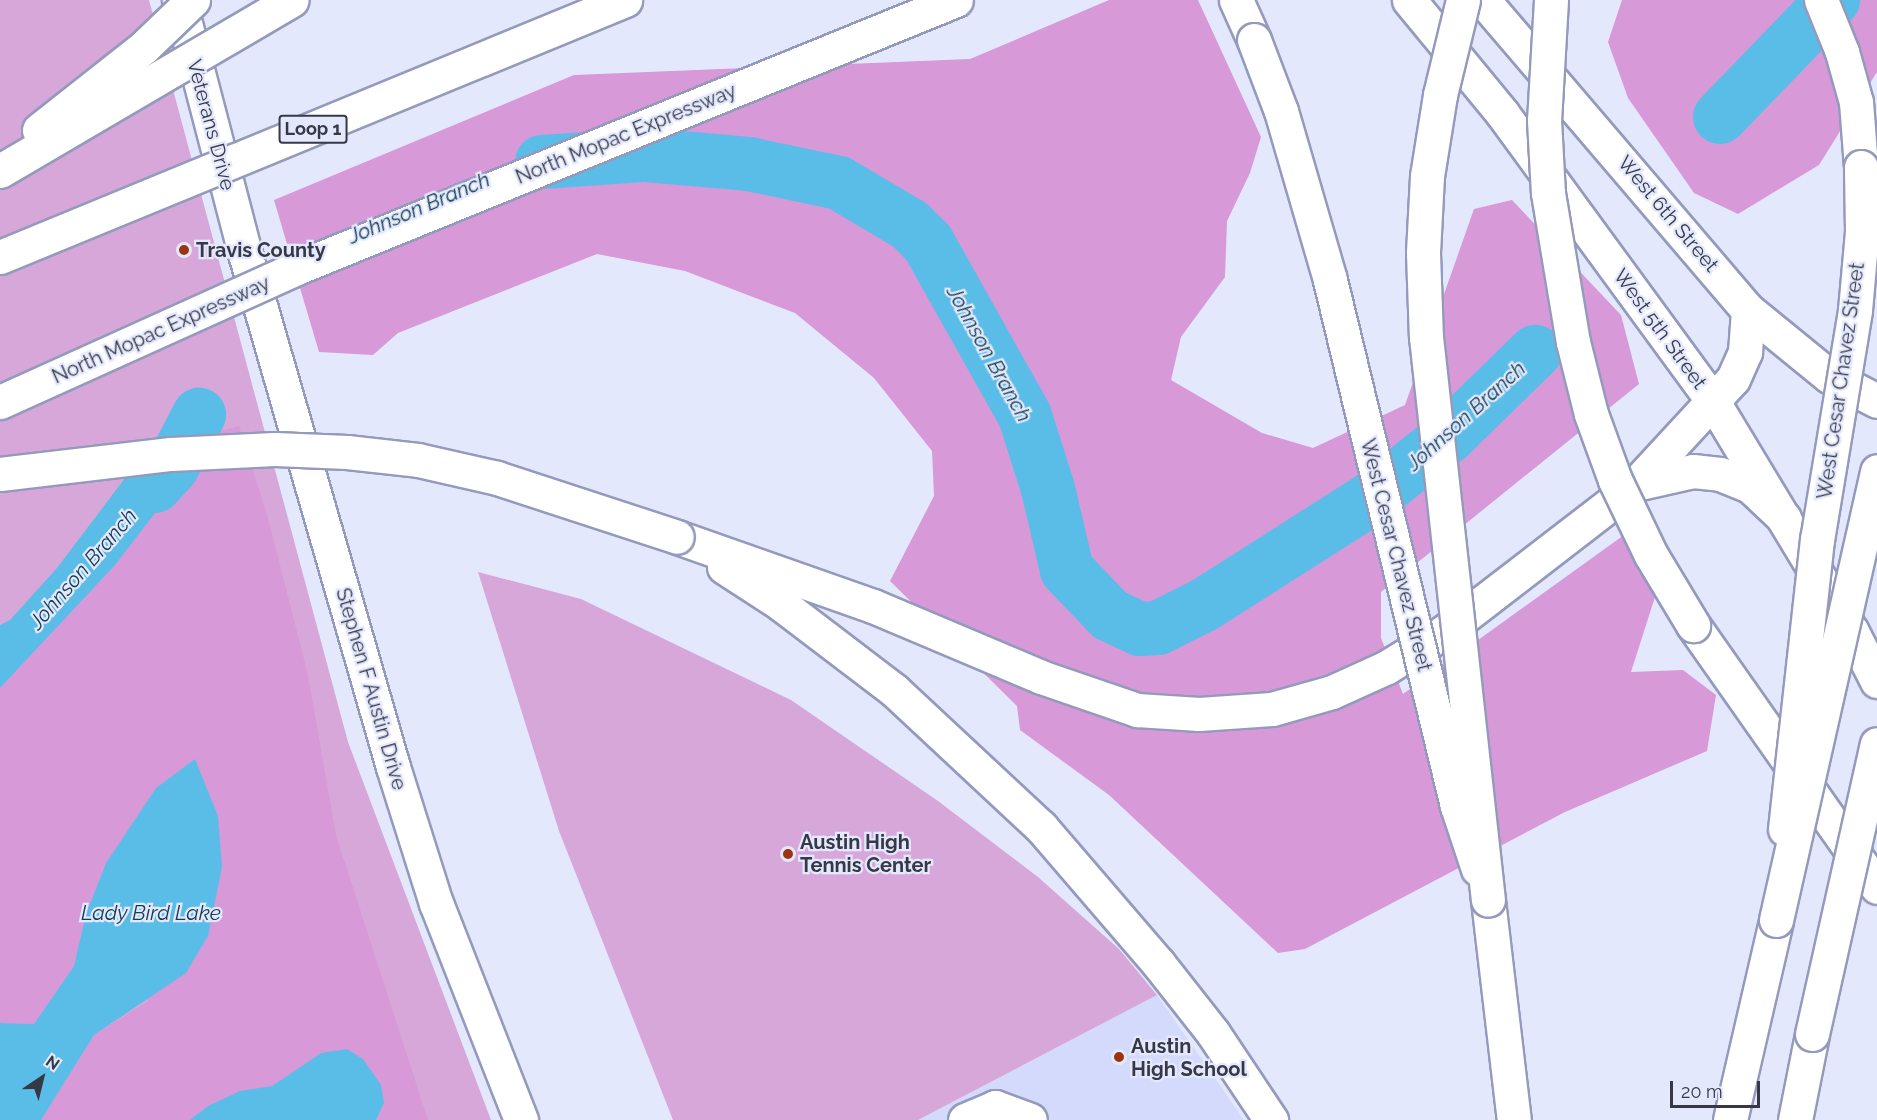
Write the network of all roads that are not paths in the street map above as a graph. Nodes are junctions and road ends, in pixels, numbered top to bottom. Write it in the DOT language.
graph roads {
  1 [pos="179,0"];
  2 [pos="193,0"];
  3 [pos="291,0"];
  4 [pos="625,0"];
  5 [pos="956,0"];
  6 [pos="1236,0"];
  7 [pos="1409,0"];
  8 [pos="1463,0"];
  9 [pos="1483,0"];
  10 [pos="1551,0"];
  11 [pos="1821,0"];
  12 [pos="0,159"];
  13 [pos="0,171"];
  14 [pos="244,250"];
  15 [pos="0,257"];
  16 [pos="1748,310"];
  17 [pos="1712,400"];
  18 [pos="1877,401"];
  19 [pos="0,402"];
  20 [pos="1877,471"];
  21 [pos="0,474"];
  22 [pos="1636,484"];
  23 [pos="1784,518"];
  24 [pos="677,537"];
  25 [pos="1877,681"];
  26 [pos="1877,744"];
  27 [pos="1877,887"];
  28 [pos="1488,900"];
  29 [pos="1776,920"];
  30 [pos="521,1120"];
  31 [pos="965,1120"];
  32 [pos="1029,1120"];
  33 [pos="1271,1120"];
  34 [pos="1515,1120"];
  35 [pos="1730,1120"];
  36 [pos="1795,1120"];
  1 -- 14 [label="main road, Veterans Drive"];
  2 -- 12 [label="main road, bridge"];
  3 -- 13 [label="main road, bridge"];
  4 -- 15 [label="main road, Loop 1, bridge"];
  5 -- 19 [label="main road, North Mopac Expressway, bridge"];
  6 -- 28 [label="main road, West Cesar Chavez Street, bridge"];
  7 -- 17 [label="main road, West 5th Street"];
  8 -- 28 [label="main road, bridge"];
  9 -- 16 [label="main road, West 6th Street"];
  10 -- 27 [label="main road, bridge"];
  11 -- 29 [label="main road, West Cesar Chavez Street, bridge"];
  14 -- 30 [label="main road, Stephen F Austin Drive"];
  16 -- 17 [label="main road"];
  16 -- 18 [label="main road, West 6th Street"];
  17 -- 22 [label="main road"];
  17 -- 23 [label="main road, West 5th Street"];
  20 -- 29 [label="main road, bridge"];
  21 -- 24 [label="main road, bridge"];
  22 -- 23 [label="main road"];
  22 -- 24 [label="main road, bridge"];
  23 -- 25 [label="main road, West 5th Street"];
  24 -- 33 [label="main road"];
  26 -- 36 [label="main road, bridge"];
  28 -- 34 [label="main road, West Cesar Chavez Street"];
  29 -- 35 [label="main road, West Cesar Chavez Street"];
  31 -- 32 [label="main road"];
}
